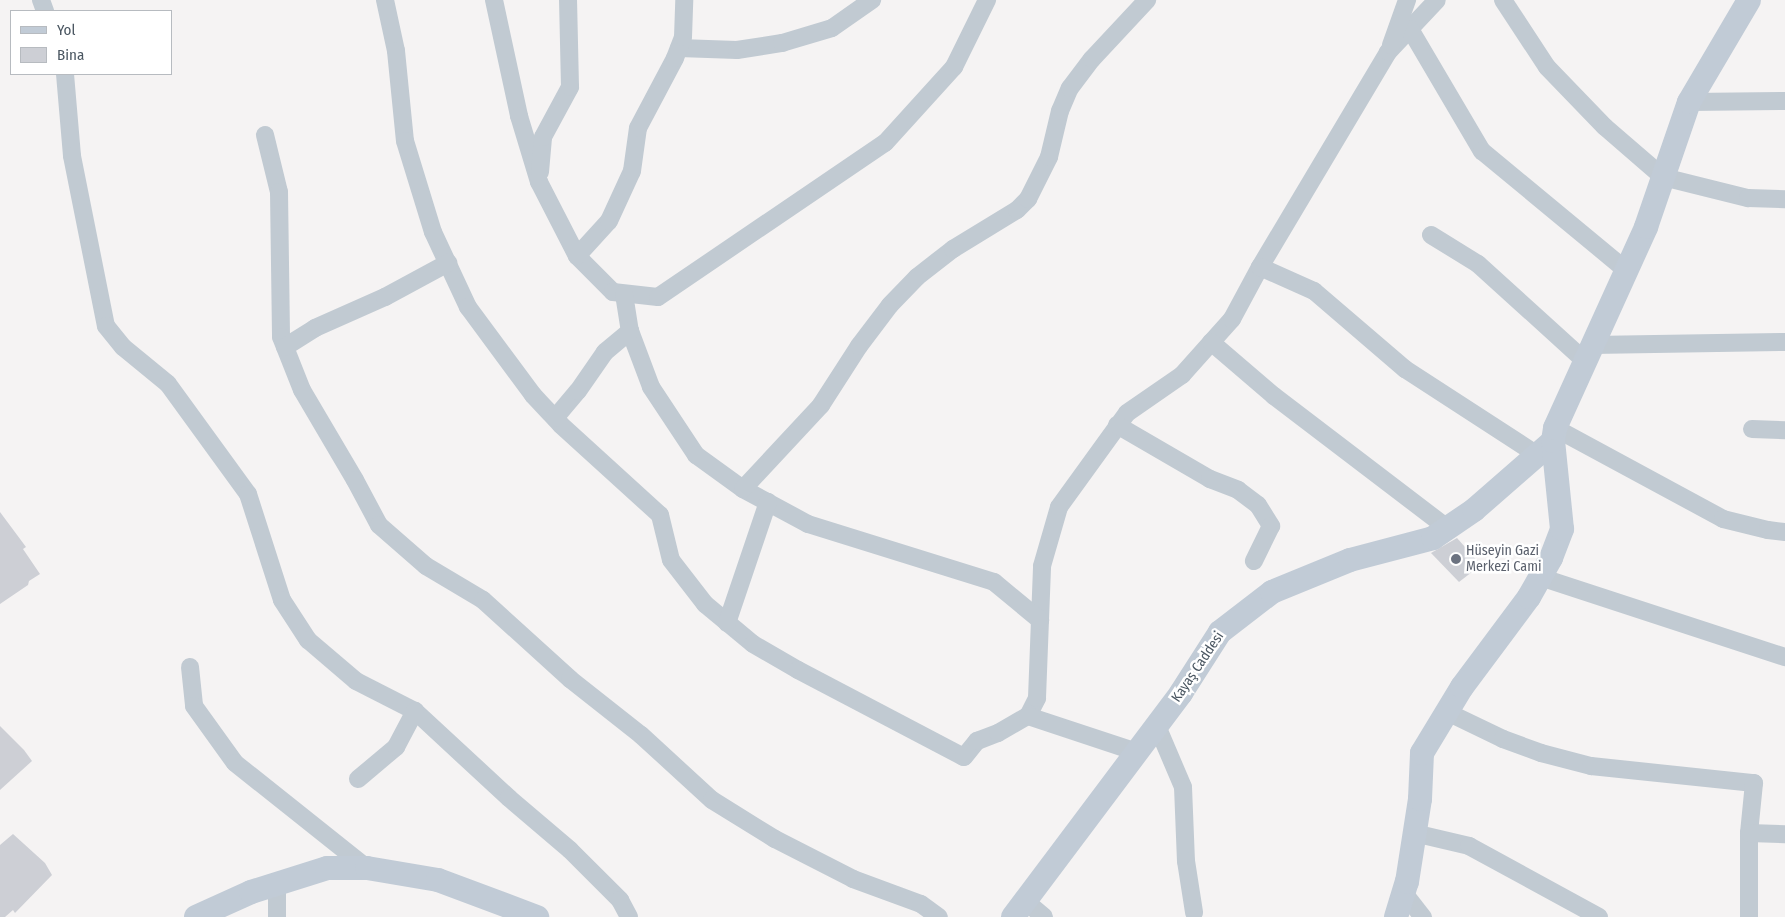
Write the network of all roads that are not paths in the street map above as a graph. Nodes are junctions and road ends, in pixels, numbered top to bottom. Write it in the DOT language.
graph roads {
  1 [pos="385,0"];
  2 [pos="494,0"];
  3 [pos="568,0"];
  4 [pos="684,0"];
  5 [pos="872,0"];
  6 [pos="987,0"];
  7 [pos="1147,0"];
  8 [pos="1407,0"];
  9 [pos="1438,0"];
  10 [pos="1504,0"];
  11 [pos="1749,0"];
  12 [pos="1410,29"];
  13 [pos="679,48"];
  14 [pos="1388,52"];
  15 [pos="65,75"];
  16 [pos="1785,101"];
  17 [pos="1689,102"];
  18 [pos="265,135"];
  19 [pos="1663,176"];
  20 [pos="539,182"];
  21 [pos="1785,199"];
  22 [pos="1431,234"];
  23 [pos="577,256"];
  24 [pos="448,263"];
  25 [pos="1260,267"];
  26 [pos="1626,270"];
  27 [pos="624,294"];
  28 [pos="630,331"];
  29 [pos="1211,342"];
  30 [pos="1785,342"];
  31 [pos="284,347"];
  32 [pos="1589,353"];
  33 [pos="554,418"];
  34 [pos="1117,425"];
  35 [pos="1752,429"];
  36 [pos="1785,430"];
  37 [pos="1548,441"];
  38 [pos="743,489"];
  39 [pos="768,502"];
  40 [pos="1447,528"];
  41 [pos="1785,532"];
  42 [pos="1254,561"];
  43 [pos="1540,577"];
  44 [pos="1040,620"];
  45 [pos="727,623"];
  46 [pos="1785,657"];
  47 [pos="190,667"];
  48 [pos="414,711"];
  49 [pos="1447,712"];
  50 [pos="1028,716"];
  51 [pos="1157,726"];
  52 [pos="1137,752"];
  53 [pos="358,779"];
  54 [pos="1414,833"];
  55 [pos="1749,833"];
  56 [pos="1785,834"];
  57 [pos="367,868"];
  58 [pos="277,884"];
  59 [pos="1018,908"];
  60 [pos="1397,910"];
  61 [pos="1194,912"];
  62 [pos="196,917"];
  63 [pos="277,917"];
  64 [pos="537,917"];
  65 [pos="629,917"];
  66 [pos="939,917"];
  67 [pos="1044,917"];
  68 [pos="1423,917"];
  69 [pos="1599,917"];
  70 [pos="1748,917"];
  1 -- 24 [label="street"];
  2 -- 20 [label="street"];
  3 -- 20 [label="street"];
  4 -- 13 [label="street"];
  5 -- 13 [label="street"];
  6 -- 27 [label="street"];
  7 -- 38 [label="street"];
  8 -- 14 [label="street"];
  9 -- 12 [label="street"];
  10 -- 19 [label="street"];
  11 -- 17 [label="street"];
  12 -- 14 [label="street"];
  12 -- 26 [label="street"];
  13 -- 23 [label="street"];
  14 -- 25 [label="street"];
  15 -- 48 [label="street"];
  16 -- 17 [label="street"];
  17 -- 19 [label="street"];
  18 -- 31 [label="street"];
  19 -- 21 [label="street"];
  19 -- 26 [label="street"];
  20 -- 23 [label="street"];
  22 -- 32 [label="street"];
  23 -- 27 [label="street"];
  24 -- 31 [label="street"];
  24 -- 33 [label="street"];
  25 -- 29 [label="street"];
  25 -- 37 [label="street"];
  26 -- 32 [label="street"];
  27 -- 28 [label="street"];
  28 -- 33 [label="street"];
  28 -- 38 [label="street"];
  29 -- 34 [label="street"];
  29 -- 40 [label="street"];
  30 -- 32 [label="street"];
  31 -- 66 [label="street"];
  32 -- 37 [label="street"];
  33 -- 45 [label="street"];
  34 -- 42 [label="street"];
  34 -- 44 [label="street"];
  35 -- 36 [label="street"];
  37 -- 40 [label="street, Kayaş Caddesi"];
  37 -- 41 [label="street"];
  37 -- 43 [label="street"];
  38 -- 39 [label="street"];
  39 -- 44 [label="street"];
  39 -- 45 [label="street"];
  40 -- 51 [label="street, Kayaş Caddesi"];
  43 -- 46 [label="street"];
  43 -- 49 [label="street"];
  44 -- 50 [label="street"];
  45 -- 50 [label="street"];
  47 -- 57 [label="street"];
  48 -- 53 [label="street"];
  48 -- 65 [label="street"];
  49 -- 54 [label="street"];
  49 -- 55 [label="street"];
  50 -- 52 [label="street"];
  51 -- 52 [label="street, Kayaş Caddesi"];
  51 -- 61 [label="street"];
  52 -- 59 [label="street, Kayaş Caddesi"];
  54 -- 60 [label="street"];
  54 -- 69 [label="street"];
  55 -- 56 [label="street"];
  55 -- 70 [label="street"];
  57 -- 58 [label="street"];
  57 -- 64 [label="street"];
  58 -- 62 [label="street"];
  58 -- 63 [label="street"];
  59 -- 67 [label="street"];
  60 -- 68 [label="street"];
}
